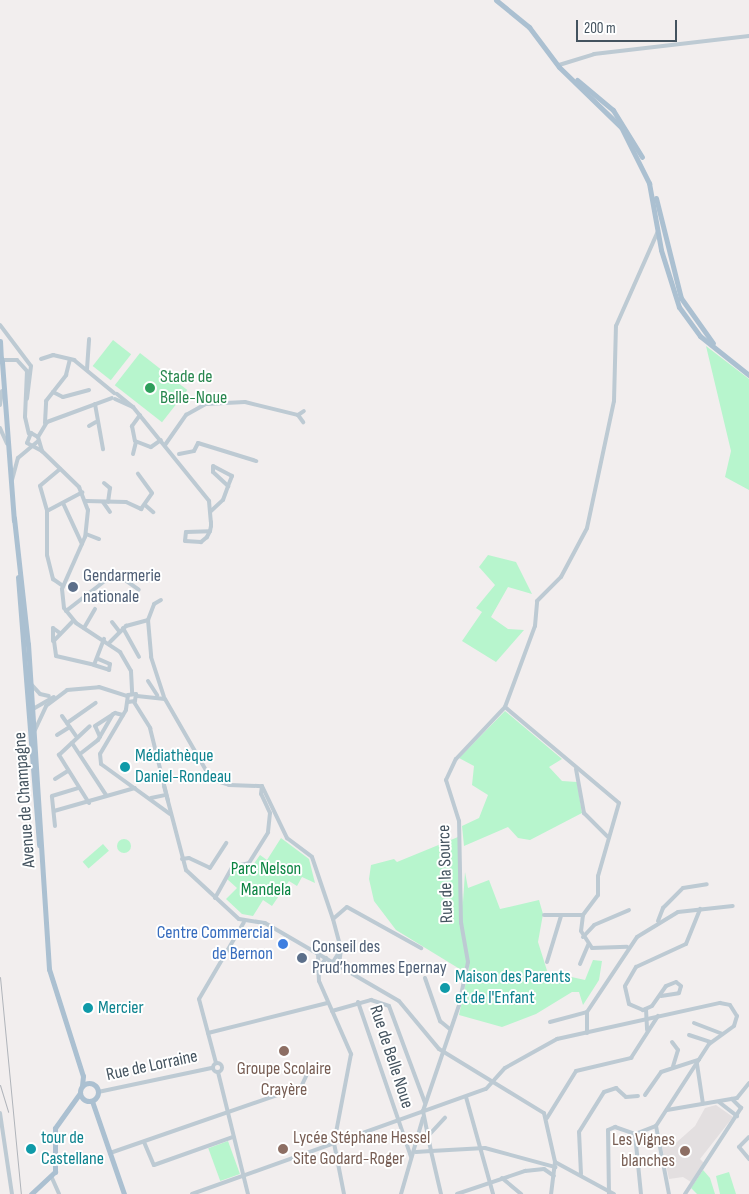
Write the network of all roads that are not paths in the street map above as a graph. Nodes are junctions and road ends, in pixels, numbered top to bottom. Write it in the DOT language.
graph roads {
  1 [pos="496,0"];
  2 [pos="749,36"];
  3 [pos="551,56"];
  4 [pos="559,65"];
  5 [pos="660,230"];
  6 [pos="0,326"];
  7 [pos="89,339"];
  8 [pos="0,340"];
  9 [pos="41,358"];
  10 [pos="70,359"];
  11 [pos="1,360"];
  12 [pos="87,369"];
  13 [pos="749,375"];
  14 [pos="3,382"];
  15 [pos="89,390"];
  16 [pos="53,392"];
  17 [pos="116,393"];
  18 [pos="113,398"];
  19 [pos="26,401"];
  20 [pos="95,404"];
  21 [pos="0,406"];
  22 [pos="133,407"];
  23 [pos="304,411"];
  24 [pos="140,414"];
  25 [pos="298,415"];
  26 [pos="96,422"];
  27 [pos="304,422"];
  28 [pos="45,423"];
  29 [pos="89,426"];
  30 [pos="0,428"];
  31 [pos="29,434"];
  32 [pos="38,439"];
  33 [pos="161,440"];
  34 [pos="136,442"];
  35 [pos="33,445"];
  36 [pos="165,445"];
  37 [pos="103,449"];
  38 [pos="9,451"];
  39 [pos="42,451"];
  40 [pos="133,454"];
  41 [pos="179,454"];
  42 [pos="256,461"];
  43 [pos="60,469"];
  44 [pos="138,474"];
  45 [pos="104,483"];
  46 [pos="12,485"];
  47 [pos="228,486"];
  48 [pos="82,492"];
  49 [pos="86,501"];
  50 [pos="105,502"];
  51 [pos="63,504"];
  52 [pos="145,505"];
  53 [pos="48,511"];
  54 [pos="211,511"];
  55 [pos="110,512"];
  56 [pos="153,512"];
  57 [pos="14,518"];
  58 [pos="210,531"];
  59 [pos="86,534"];
  60 [pos="99,539"];
  61 [pos="82,544"];
  62 [pos="63,586"];
  63 [pos="140,590"];
  64 [pos="160,600"];
  65 [pos="95,609"];
  66 [pos="66,611"];
  67 [pos="148,620"];
  68 [pos="74,621"];
  69 [pos="112,622"];
  70 [pos="84,628"];
  71 [pos="121,630"];
  72 [pos="60,633"];
  73 [pos="104,639"];
  74 [pos="110,642"];
  75 [pos="53,643"];
  76 [pos="139,657"];
  77 [pos="98,659"];
  78 [pos="94,665"];
  79 [pos="30,680"];
  80 [pos="148,681"];
  81 [pos="26,688"];
  82 [pos="132,693"];
  83 [pos="157,695"];
  84 [pos="56,696"];
  85 [pos="127,696"];
  86 [pos="137,696"];
  87 [pos="164,697"];
  88 [pos="31,699"];
  89 [pos="49,702"];
  90 [pos="128,702"];
  91 [pos="134,702"];
  92 [pos="96,703"];
  93 [pos="38,704"];
  94 [pos="505,707"];
  95 [pos="32,710"];
  96 [pos="113,714"];
  97 [pos="123,715"];
  98 [pos="62,716"];
  99 [pos="68,725"];
  100 [pos="90,726"];
  101 [pos="32,733"];
  102 [pos="57,735"];
  103 [pos="76,736"];
  104 [pos="100,737"];
  105 [pos="72,743"];
  106 [pos="80,754"];
  107 [pos="574,767"];
  108 [pos="68,771"];
  109 [pos="55,779"];
  110 [pos="262,786"];
  111 [pos="79,788"];
  112 [pos="135,788"];
  113 [pos="106,795"];
  114 [pos="166,795"];
  115 [pos="151,798"];
  116 [pos="168,801"];
  117 [pos="89,804"];
  118 [pos="161,805"];
  119 [pos="54,811"];
  120 [pos="171,815"];
  121 [pos="55,826"];
  122 [pos="607,836"];
  123 [pos="226,843"];
  124 [pos="182,859"];
  125 [pos="707,884"];
  126 [pos="214,898"];
  127 [pos="733,906"];
  128 [pos="700,909"];
  129 [pos="629,910"];
  130 [pos="544,915"];
  131 [pos="583,915"];
  132 [pos="561,916"];
  133 [pos="333,919"];
  134 [pos="658,921"];
  135 [pos="244,922"];
  136 [pos="583,937"];
  137 [pos="588,945"];
  138 [pos="627,947"];
  139 [pos="421,948"];
  140 [pos="341,949"];
  141 [pos="318,954"];
  142 [pos="326,958"];
  143 [pos="333,962"];
  144 [pos="547,962"];
  145 [pos="580,964"];
  146 [pos="339,966"];
  147 [pos="317,972"];
  148 [pos="424,978"];
  149 [pos="661,996"];
  150 [pos="358,1002"];
  151 [pos="327,1003"];
  152 [pos="646,1009"];
  153 [pos="332,1011"];
  154 [pos="587,1012"];
  155 [pos="658,1016"];
  156 [pos="648,1019"];
  157 [pos="638,1021"];
  158 [pos="550,1022"];
  159 [pos="694,1023"];
  160 [pos="653,1024"];
  161 [pos="450,1029"];
  162 [pos="647,1030"];
  163 [pos="208,1033"];
  164 [pos="587,1033"];
  165 [pos="722,1034"];
  166 [pos="646,1036"];
  167 [pos="689,1036"];
  168 [pos="672,1042"];
  169 [pos="711,1042"];
  170 [pos="442,1051"];
  171 [pos="216,1062"];
  172 [pos="698,1062"];
  173 [pos="673,1066"];
  174 [pos="212,1068"];
  175 [pos="309,1070"];
  176 [pos="218,1072"];
  177 [pos="83,1076"];
  178 [pos="493,1081"];
  179 [pos="91,1083"];
  180 [pos="749,1083"];
  181 [pos="82,1086"];
  182 [pos="98,1092"];
  183 [pos="80,1093"];
  184 [pos="645,1095"];
  185 [pos="466,1096"];
  186 [pos="638,1096"];
  187 [pos="732,1099"];
  188 [pos="85,1100"];
  189 [pos="76,1101"];
  190 [pos="92,1101"];
  191 [pos="718,1102"];
  192 [pos="425,1103"];
  193 [pos="703,1104"];
  194 [pos="666,1110"];
  195 [pos="423,1111"];
  196 [pos="226,1112"];
  197 [pos="0,1113"];
  198 [pos="736,1116"];
  199 [pos="424,1117"];
  200 [pos="445,1118"];
  201 [pos="547,1118"];
  202 [pos="398,1120"];
  203 [pos="656,1126"];
  204 [pos="635,1134"];
  205 [pos="428,1136"];
  206 [pos="749,1136"];
  207 [pos="233,1137"];
  208 [pos="144,1142"];
  209 [pos="334,1143"];
  210 [pos="481,1148"];
  211 [pos="431,1151"];
  212 [pos="416,1152"];
  213 [pos="110,1154"];
  214 [pos="412,1157"];
  215 [pos="749,1159"];
  216 [pos="555,1162"];
  217 [pos="555,1167"];
  218 [pos="581,1174"];
  219 [pos="243,1175"];
  220 [pos="554,1176"];
  221 [pos="52,1178"];
  222 [pos="502,1178"];
  223 [pos="490,1183"];
  224 [pos="611,1193"];
  225 [pos="12,1194"];
  226 [pos="31,1194"];
  227 [pos="59,1194"];
  228 [pos="124,1194"];
  229 [pos="192,1194"];
  230 [pos="248,1194"];
  231 [pos="344,1194"];
  232 [pos="401,1194"];
  233 [pos="441,1194"];
  234 [pos="458,1194"];
  235 [pos="493,1194"];
  236 [pos="520,1194"];
  237 [pos="551,1194"];
  238 [pos="641,1194"];
  239 [pos="669,1194"];
  240 [pos="685,1194"];
  1 -- 3 [label="main road"];
  2 -- 4 [label="street"];
  3 -- 4 [label="main road"];
  3 -- 5 [label="main road"];
  4 -- 5 [label="main road"];
  5 -- 13 [label="main road"];
  5 -- 94 [label="street, Rue de la Source"];
  6 -- 19 [label="street"];
  7 -- 12 [label="street"];
  8 -- 11 [label="main road"];
  9 -- 10 [label="street"];
  10 -- 12 [label="street"];
  10 -- 16 [label="street"];
  11 -- 14 [label="main road"];
  11 -- 19 [label="street"];
  12 -- 17 [label="street"];
  14 -- 21 [label="street"];
  14 -- 38 [label="main road"];
  15 -- 16 [label="street"];
  16 -- 28 [label="street"];
  17 -- 18 [label="street"];
  17 -- 22 [label="street"];
  18 -- 20 [label="street"];
  18 -- 22 [label="street"];
  19 -- 31 [label="street"];
  20 -- 26 [label="street"];
  20 -- 28 [label="street"];
  22 -- 24 [label="street"];
  23 -- 25 [label="street"];
  24 -- 33 [label="street"];
  24 -- 34 [label="street"];
  25 -- 27 [label="street"];
  25 -- 36 [label="street"];
  26 -- 29 [label="street"];
  26 -- 37 [label="street"];
  28 -- 32 [label="street"];
  30 -- 38 [label="street"];
  31 -- 32 [label="street"];
  31 -- 35 [label="street"];
  32 -- 35 [label="street"];
  32 -- 39 [label="street"];
  33 -- 34 [label="street"];
  33 -- 36 [label="street"];
  34 -- 40 [label="street"];
  35 -- 39 [label="street"];
  35 -- 46 [label="street"];
  36 -- 54 [label="street"];
  38 -- 46 [label="main road"];
  39 -- 43 [label="street"];
  41 -- 42 [label="street"];
  43 -- 48 [label="street"];
  43 -- 53 [label="street"];
  44 -- 52 [label="street"];
  45 -- 50 [label="street"];
  46 -- 57 [label="main road"];
  47 -- 47 [label="street"];
  47 -- 54 [label="street"];
  48 -- 49 [label="street"];
  48 -- 51 [label="street"];
  49 -- 50 [label="street"];
  49 -- 59 [label="street"];
  50 -- 52 [label="street"];
  50 -- 55 [label="street"];
  51 -- 53 [label="street"];
  51 -- 61 [label="street"];
  52 -- 56 [label="street"];
  53 -- 62 [label="street"];
  54 -- 58 [label="street"];
  57 -- 79 [label="main road, Avenue de Champagne"];
  57 -- 81 [label="main road"];
  58 -- 58 [label="street"];
  59 -- 60 [label="street"];
  59 -- 61 [label="street"];
  61 -- 62 [label="street"];
  62 -- 66 [label="street"];
  63 -- 66 [label="street"];
  64 -- 67 [label="street"];
  65 -- 70 [label="street"];
  66 -- 68 [label="street"];
  67 -- 71 [label="street"];
  67 -- 87 [label="street"];
  68 -- 70 [label="street"];
  68 -- 72 [label="street"];
  69 -- 71 [label="street"];
  70 -- 73 [label="street"];
  71 -- 74 [label="street"];
  71 -- 76 [label="street"];
  72 -- 75 [label="street"];
  72 -- 75 [label="street"];
  73 -- 74 [label="street"];
  73 -- 77 [label="street"];
  74 -- 82 [label="street"];
  75 -- 78 [label="street"];
  77 -- 78 [label="street"];
  77 -- 78 [label="street"];
  79 -- 84 [label="street"];
  79 -- 88 [label="main road, Avenue de Champagne"];
  80 -- 83 [label="street"];
  81 -- 88 [label="street"];
  81 -- 101 [label="main road"];
  82 -- 85 [label="street"];
  82 -- 86 [label="street"];
  83 -- 86 [label="street"];
  83 -- 87 [label="street"];
  84 -- 85 [label="street"];
  84 -- 89 [label="street"];
  84 -- 93 [label="street"];
  85 -- 90 [label="street"];
  86 -- 91 [label="street"];
  87 -- 110 [label="street"];
  88 -- 93 [label="street"];
  88 -- 95 [label="main road, Avenue de Champagne"];
  89 -- 93 [label="street"];
  89 -- 101 [label="street"];
  90 -- 91 [label="street"];
  90 -- 97 [label="street"];
  91 -- 114 [label="street"];
  92 -- 99 [label="street"];
  93 -- 95 [label="street"];
  94 -- 107 [label="street"];
  94 -- 161 [label="street, Rue de la Source"];
  95 -- 101 [label="main road, Avenue de Champagne"];
  96 -- 97 [label="street"];
  96 -- 104 [label="street"];
  96 -- 104 [label="street"];
  97 -- 112 [label="street"];
  98 -- 99 [label="street"];
  99 -- 102 [label="street"];
  99 -- 103 [label="street"];
  100 -- 103 [label="street"];
  101 -- 177 [label="main road"];
  103 -- 105 [label="street"];
  104 -- 106 [label="street"];
  105 -- 106 [label="street"];
  105 -- 108 [label="street"];
  106 -- 113 [label="street"];
  107 -- 122 [label="street"];
  107 -- 122 [label="street"];
  108 -- 109 [label="street"];
  108 -- 111 [label="street"];
  110 -- 126 [label="street"];
  110 -- 133 [label="street"];
  111 -- 117 [label="street"];
  111 -- 119 [label="street"];
  112 -- 113 [label="street"];
  112 -- 115 [label="street"];
  113 -- 117 [label="street"];
  114 -- 115 [label="street"];
  114 -- 116 [label="street"];
  115 -- 118 [label="street"];
  116 -- 118 [label="street"];
  116 -- 120 [label="street"];
  117 -- 119 [label="street"];
  118 -- 120 [label="street"];
  119 -- 121 [label="street"];
  120 -- 124 [label="street"];
  122 -- 131 [label="street"];
  123 -- 124 [label="street"];
  124 -- 126 [label="street"];
  125 -- 134 [label="street"];
  126 -- 135 [label="street"];
  127 -- 128 [label="street"];
  128 -- 134 [label="street"];
  128 -- 152 [label="street"];
  129 -- 136 [label="street"];
  130 -- 132 [label="street"];
  131 -- 132 [label="street"];
  131 -- 136 [label="street"];
  132 -- 144 [label="street"];
  133 -- 139 [label="street"];
  133 -- 140 [label="street"];
  134 -- 138 [label="street"];
  135 -- 141 [label="street"];
  135 -- 163 [label="street"];
  136 -- 137 [label="street"];
  137 -- 138 [label="street"];
  137 -- 145 [label="street"];
  138 -- 154 [label="street"];
  140 -- 143 [label="street"];
  140 -- 146 [label="street"];
  141 -- 142 [label="street"];
  141 -- 147 [label="street"];
  142 -- 143 [label="street"];
  142 -- 147 [label="street"];
  143 -- 146 [label="street"];
  146 -- 170 [label="street"];
  147 -- 151 [label="street"];
  148 -- 161 [label="street"];
  149 -- 149 [label="street"];
  149 -- 152 [label="street"];
  150 -- 153 [label="street"];
  150 -- 192 [label="street"];
  150 -- 202 [label="street, Rue de Belle Noue"];
  151 -- 153 [label="street"];
  151 -- 163 [label="street"];
  152 -- 156 [label="street"];
  153 -- 209 [label="street"];
  154 -- 158 [label="street"];
  154 -- 164 [label="street"];
  155 -- 156 [label="street"];
  155 -- 160 [label="street"];
  155 -- 165 [label="street"];
  156 -- 157 [label="street"];
  156 -- 160 [label="street"];
  156 -- 162 [label="street"];
  157 -- 162 [label="street"];
  157 -- 164 [label="street"];
  159 -- 165 [label="street"];
  160 -- 166 [label="street"];
  161 -- 170 [label="street, Rue de la Source"];
  162 -- 166 [label="street"];
  163 -- 171 [label="street"];
  164 -- 178 [label="street"];
  165 -- 169 [label="street"];
  166 -- 201 [label="street"];
  167 -- 169 [label="street"];
  168 -- 173 [label="street"];
  169 -- 172 [label="street"];
  170 -- 178 [label="street"];
  170 -- 192 [label="street, Rue de la Source"];
  171 -- 174 [label="street"];
  171 -- 176 [label="street"];
  172 -- 173 [label="street"];
  172 -- 193 [label="street"];
  172 -- 194 [label="street"];
  173 -- 184 [label="street"];
  174 -- 176 [label="street"];
  174 -- 182 [label="street, Rue de Lorraine"];
  175 -- 196 [label="street"];
  176 -- 196 [label="street"];
  177 -- 179 [label="main road"];
  177 -- 181 [label="main road"];
  178 -- 185 [label="street"];
  178 -- 201 [label="street"];
  179 -- 181 [label="main road"];
  179 -- 182 [label="main road"];
  180 -- 187 [label="street"];
  181 -- 183 [label="main road"];
  182 -- 190 [label="main road"];
  183 -- 188 [label="main road"];
  183 -- 189 [label="main road"];
  185 -- 195 [label="street"];
  185 -- 210 [label="street"];
  186 -- 218 [label="street"];
  187 -- 191 [label="street"];
  187 -- 198 [label="street"];
  188 -- 189 [label="main road"];
  188 -- 190 [label="main road"];
  189 -- 221 [label="main road"];
  190 -- 213 [label="main road"];
  191 -- 193 [label="street"];
  191 -- 198 [label="street"];
  192 -- 195 [label="street, Rue de la Source"];
  193 -- 194 [label="street"];
  194 -- 203 [label="street"];
  195 -- 199 [label="street"];
  195 -- 202 [label="street"];
  196 -- 207 [label="street"];
  196 -- 208 [label="street"];
  197 -- 225 [label="street"];
  198 -- 240 [label="street"];
  199 -- 205 [label="street"];
  199 -- 212 [label="street"];
  200 -- 205 [label="street"];
  201 -- 216 [label="street"];
  202 -- 209 [label="street"];
  202 -- 214 [label="street, Rue de Belle Noue"];
  203 -- 204 [label="street"];
  203 -- 239 [label="street"];
  204 -- 224 [label="street"];
  204 -- 238 [label="street"];
  205 -- 211 [label="street"];
  206 -- 215 [label="street"];
  207 -- 208 [label="street"];
  207 -- 219 [label="street"];
  208 -- 213 [label="street"];
  209 -- 219 [label="street"];
  209 -- 231 [label="street"];
  210 -- 211 [label="street"];
  210 -- 217 [label="street"];
  210 -- 223 [label="street"];
  211 -- 212 [label="street"];
  211 -- 233 [label="street"];
  212 -- 214 [label="street"];
  213 -- 228 [label="main road"];
  214 -- 232 [label="street"];
  216 -- 217 [label="street"];
  216 -- 218 [label="street"];
  217 -- 220 [label="street"];
  218 -- 224 [label="street"];
  219 -- 229 [label="street"];
  219 -- 230 [label="street"];
  220 -- 222 [label="street"];
  220 -- 237 [label="street"];
  221 -- 226 [label="main road"];
  221 -- 227 [label="street"];
  222 -- 223 [label="street"];
  222 -- 236 [label="street"];
  223 -- 234 [label="street"];
  223 -- 235 [label="street"];
}
